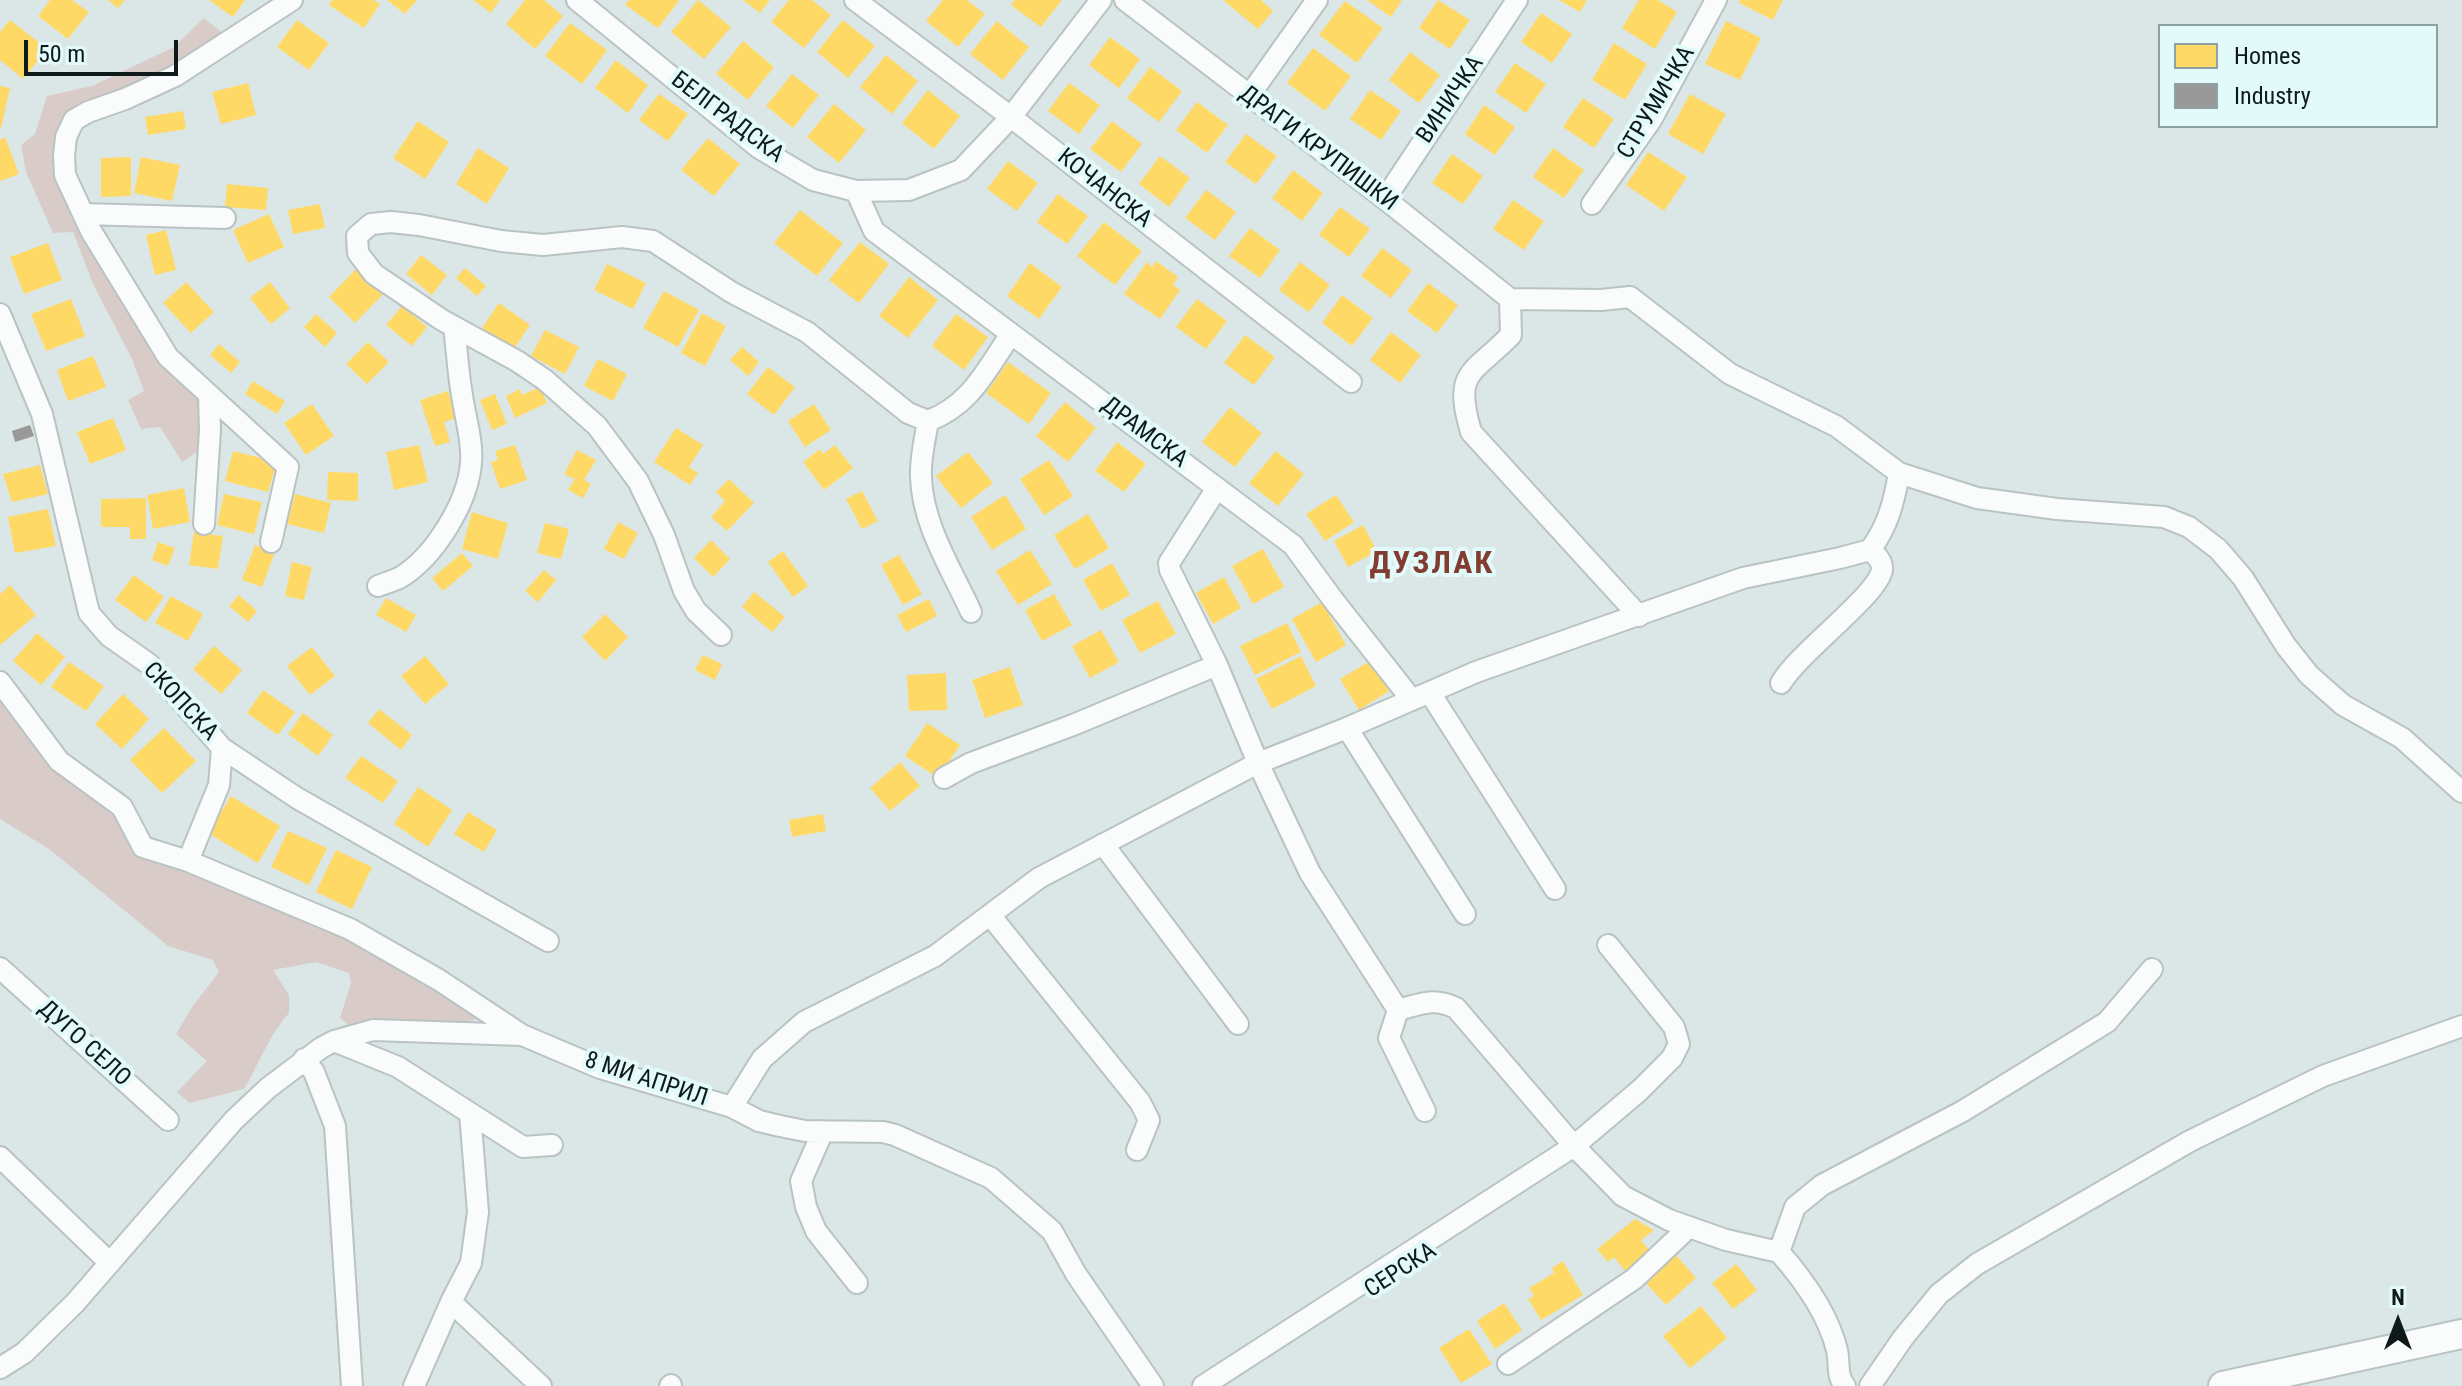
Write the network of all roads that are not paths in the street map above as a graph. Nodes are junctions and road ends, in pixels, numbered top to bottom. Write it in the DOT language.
graph roads {
  1 [pos="292,0"];
  2 [pos="577,0"];
  3 [pos="855,0"];
  4 [pos="1101,0"];
  5 [pos="1125,0"];
  6 [pos="1317,0"];
  7 [pos="1517,0"];
  8 [pos="1716,0"];
  9 [pos="1249,96"];
  10 [pos="1011,117"];
  11 [pos="856,191"];
  12 [pos="1385,199"];
  13 [pos="1592,204"];
  14 [pos="83,214"];
  15 [pos="225,218"];
  16 [pos="1510,299"];
  17 [pos="0,314"];
  18 [pos="454,327"];
  19 [pos="1011,334"];
  20 [pos="1351,382"];
  21 [pos="209,395"];
  22 [pos="928,421"];
  23 [pos="1899,473"];
  24 [pos="1217,488"];
  25 [pos="204,524"];
  26 [pos="271,542"];
  27 [pos="1870,550"];
  28 [pos="378,586"];
  29 [pos="971,612"];
  30 [pos="1639,616"];
  31 [pos="721,635"];
  32 [pos="1217,665"];
  33 [pos="0,682"];
  34 [pos="1781,683"];
  35 [pos="1421,696"];
  36 [pos="1347,728"];
  37 [pos="222,748"];
  38 [pos="1258,763"];
  39 [pos="944,778"];
  40 [pos="2462,792"];
  41 [pos="1103,844"];
  42 [pos="188,861"];
  43 [pos="1555,889"];
  44 [pos="1465,914"];
  45 [pos="990,915"];
  46 [pos="548,941"];
  47 [pos="1608,945"];
  48 [pos="0,968"];
  49 [pos="2152,969"];
  50 [pos="1398,1010"];
  51 [pos="1238,1024"];
  52 [pos="2462,1026"];
  53 [pos="522,1035"];
  54 [pos="334,1041"];
  55 [pos="304,1059"];
  56 [pos="732,1107"];
  57 [pos="1425,1111"];
  58 [pos="470,1113"];
  59 [pos="168,1120"];
  60 [pos="823,1131"];
  61 [pos="552,1145"];
  62 [pos="1574,1146"];
  63 [pos="1137,1150"];
  64 [pos="0,1157"];
  65 [pos="1689,1227"];
  66 [pos="1779,1252"];
  67 [pos="110,1263"];
  68 [pos="857,1283"];
  69 [pos="451,1302"];
  70 [pos="2462,1334"];
  71 [pos="1508,1364"];
  72 [pos="0,1368"];
  73 [pos="352,1386"];
  74 [pos="414,1386"];
  75 [pos="541,1386"];
  76 [pos="1153,1386"];
  77 [pos="1203,1386"];
  78 [pos="1221,1386"];
  79 [pos="1845,1386"];
  80 [pos="1870,1386"];
  81 [pos="2223,1386"];
  1 -- 14 [label="street"];
  2 -- 11 [label="street, БЕЛГРАДСКА"];
  3 -- 10 [label="street, КОЧАНСКА"];
  4 -- 10 [label="street, БЕЛГРАДСКА"];
  5 -- 9 [label="street, ДРАГИ КРУПИШКИ"];
  6 -- 9 [label="street"];
  7 -- 12 [label="street, ВИНИЧКА"];
  8 -- 13 [label="street, СТРУМИЧКА"];
  9 -- 12 [label="street, ДРАГИ КРУПИШКИ"];
  10 -- 11 [label="street, БЕЛГРАДСКА"];
  10 -- 20 [label="street, КОЧАНСКА"];
  11 -- 19 [label="street, ДРАМСКА"];
  12 -- 16 [label="street, ДРАГИ КРУПИШКИ"];
  14 -- 15 [label="street"];
  14 -- 21 [label="street"];
  16 -- 23 [label="street"];
  16 -- 30 [label="street"];
  17 -- 37 [label="street, СКОПСКА"];
  18 -- 22 [label="street"];
  18 -- 28 [label="street"];
  18 -- 31 [label="street"];
  19 -- 22 [label="street"];
  19 -- 24 [label="street, ДРАМСКА"];
  21 -- 25 [label="street"];
  21 -- 26 [label="street"];
  22 -- 29 [label="street"];
  23 -- 27 [label="street"];
  23 -- 40 [label="street"];
  24 -- 32 [label="street"];
  24 -- 35 [label="street, ДРАМСКА"];
  27 -- 30 [label="street"];
  27 -- 34 [label="street"];
  30 -- 35 [label="street"];
  32 -- 38 [label="street"];
  32 -- 39 [label="street"];
  33 -- 42 [label="street, 8 МИ АПРИЛ"];
  35 -- 36 [label="street"];
  35 -- 43 [label="street, ДРАМСКА"];
  36 -- 38 [label="street"];
  36 -- 44 [label="street"];
  37 -- 42 [label="street"];
  37 -- 46 [label="street, СКОПСКА"];
  38 -- 41 [label="street"];
  38 -- 50 [label="street"];
  41 -- 45 [label="street"];
  41 -- 51 [label="street"];
  42 -- 53 [label="street, 8 МИ АПРИЛ"];
  45 -- 56 [label="street"];
  45 -- 63 [label="street"];
  47 -- 62 [label="street"];
  48 -- 59 [label="street, ДУГО СЕЛО"];
  49 -- 66 [label="street"];
  50 -- 57 [label="street"];
  50 -- 62 [label="street"];
  52 -- 80 [label="street"];
  53 -- 54 [label="street"];
  53 -- 56 [label="street, 8 МИ АПРИЛ"];
  54 -- 55 [label="street"];
  54 -- 58 [label="street"];
  55 -- 67 [label="street"];
  55 -- 73 [label="street"];
  56 -- 60 [label="street, 8 МИ АПРИЛ"];
  58 -- 61 [label="street"];
  58 -- 69 [label="street"];
  60 -- 68 [label="street"];
  60 -- 76 [label="street, 8 МИ АПРИЛ"];
  62 -- 65 [label="street"];
  62 -- 77 [label="street"];
  62 -- 78 [label="street, СЕРСКА"];
  64 -- 67 [label="street"];
  65 -- 66 [label="street"];
  65 -- 71 [label="street"];
  66 -- 79 [label="street"];
  67 -- 72 [label="street"];
  69 -- 74 [label="street"];
  69 -- 75 [label="street"];
  70 -- 81 [label="street"];
}
